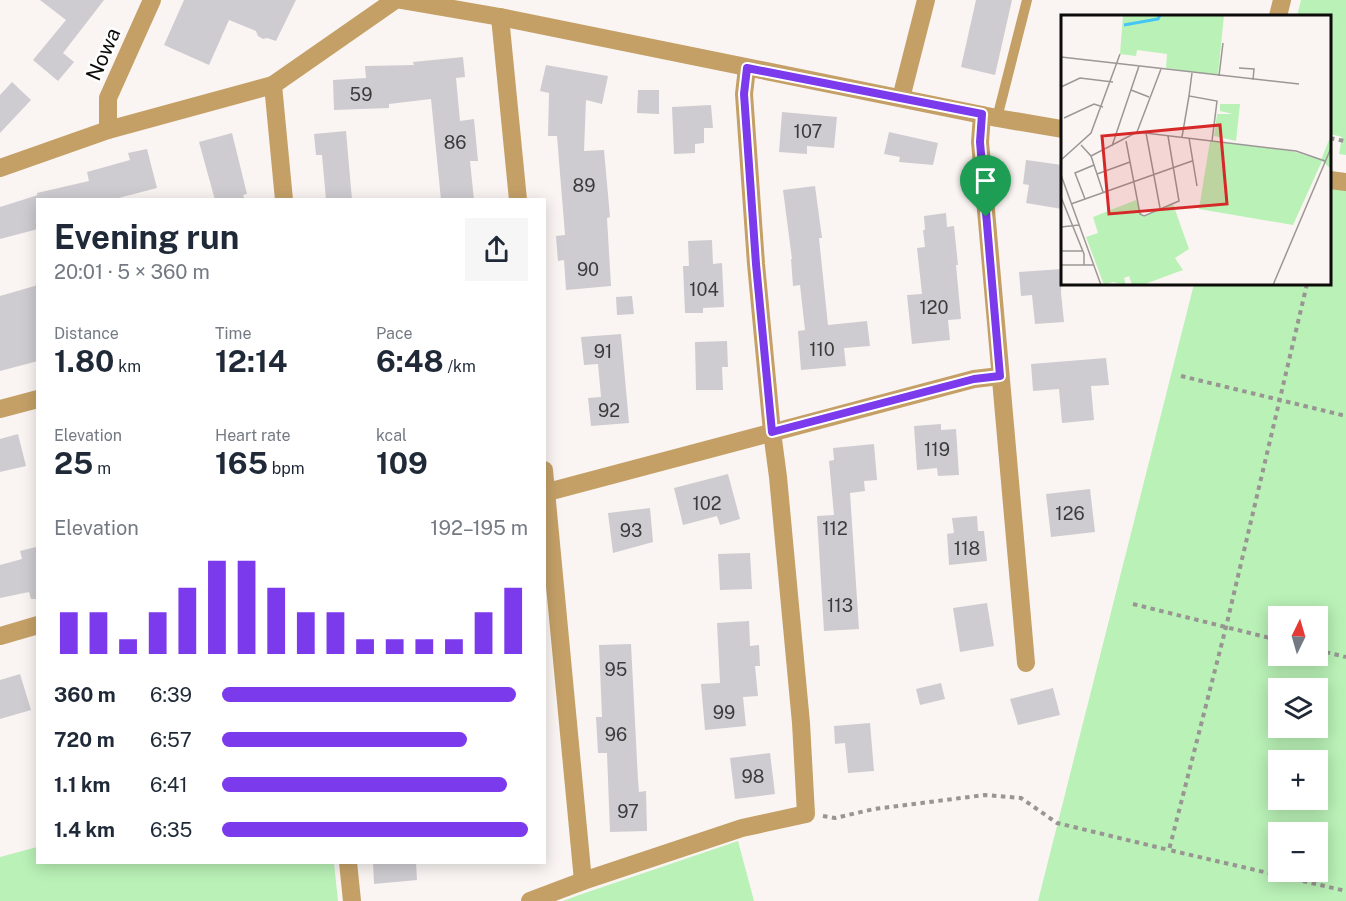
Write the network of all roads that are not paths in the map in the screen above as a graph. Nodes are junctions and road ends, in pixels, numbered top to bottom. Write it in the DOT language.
graph roads {
  1 [pos="152,0"];
  2 [pos="395,0"];
  3 [pos="401,0"];
  4 [pos="926,0"];
  5 [pos="1027,0"];
  6 [pos="1282,0"];
  7 [pos="1278,15"];
  8 [pos="500,17"];
  9 [pos="747,68"];
  10 [pos="273,85"];
  11 [pos="901,98"];
  12 [pos="990,116"];
  13 [pos="1061,129"];
  14 [pos="108,130"];
  15 [pos="0,168"];
  16 [pos="1331,180"];
  17 [pos="1346,182"];
  18 [pos="284,198"];
  19 [pos="518,198"];
  20 [pos="1000,376"];
  21 [pos="36,400"];
  22 [pos="0,409"];
  23 [pos="772,432"];
  24 [pos="546,493"];
  25 [pos="36,627"];
  26 [pos="0,636"];
  27 [pos="1026,663"];
  28 [pos="348,864"];
  29 [pos="583,880"];
  30 [pos="352,901"];
  31 [pos="530,901"];
  1 -- 14 [label="street, Nowa"];
  2 -- 10 [label="street"];
  3 -- 8 [label="street"];
  4 -- 11 [label="street"];
  5 -- 12 [label="lane"];
  6 -- 7 [label="street"];
  8 -- 9 [label="street"];
  8 -- 19 [label="street"];
  9 -- 11 [label="street"];
  9 -- 23 [label="street"];
  10 -- 14 [label="street"];
  10 -- 18 [label="street"];
  11 -- 12 [label="street"];
  12 -- 13 [label="street"];
  12 -- 20 [label="street"];
  14 -- 15 [label="street"];
  16 -- 17 [label="street"];
  20 -- 23 [label="street"];
  20 -- 27 [label="street"];
  21 -- 22 [label="street"];
  23 -- 24 [label="street"];
  23 -- 29 [label="street"];
  24 -- 29 [label="street"];
  25 -- 26 [label="street"];
  28 -- 30 [label="street"];
  29 -- 31 [label="street"];
}
